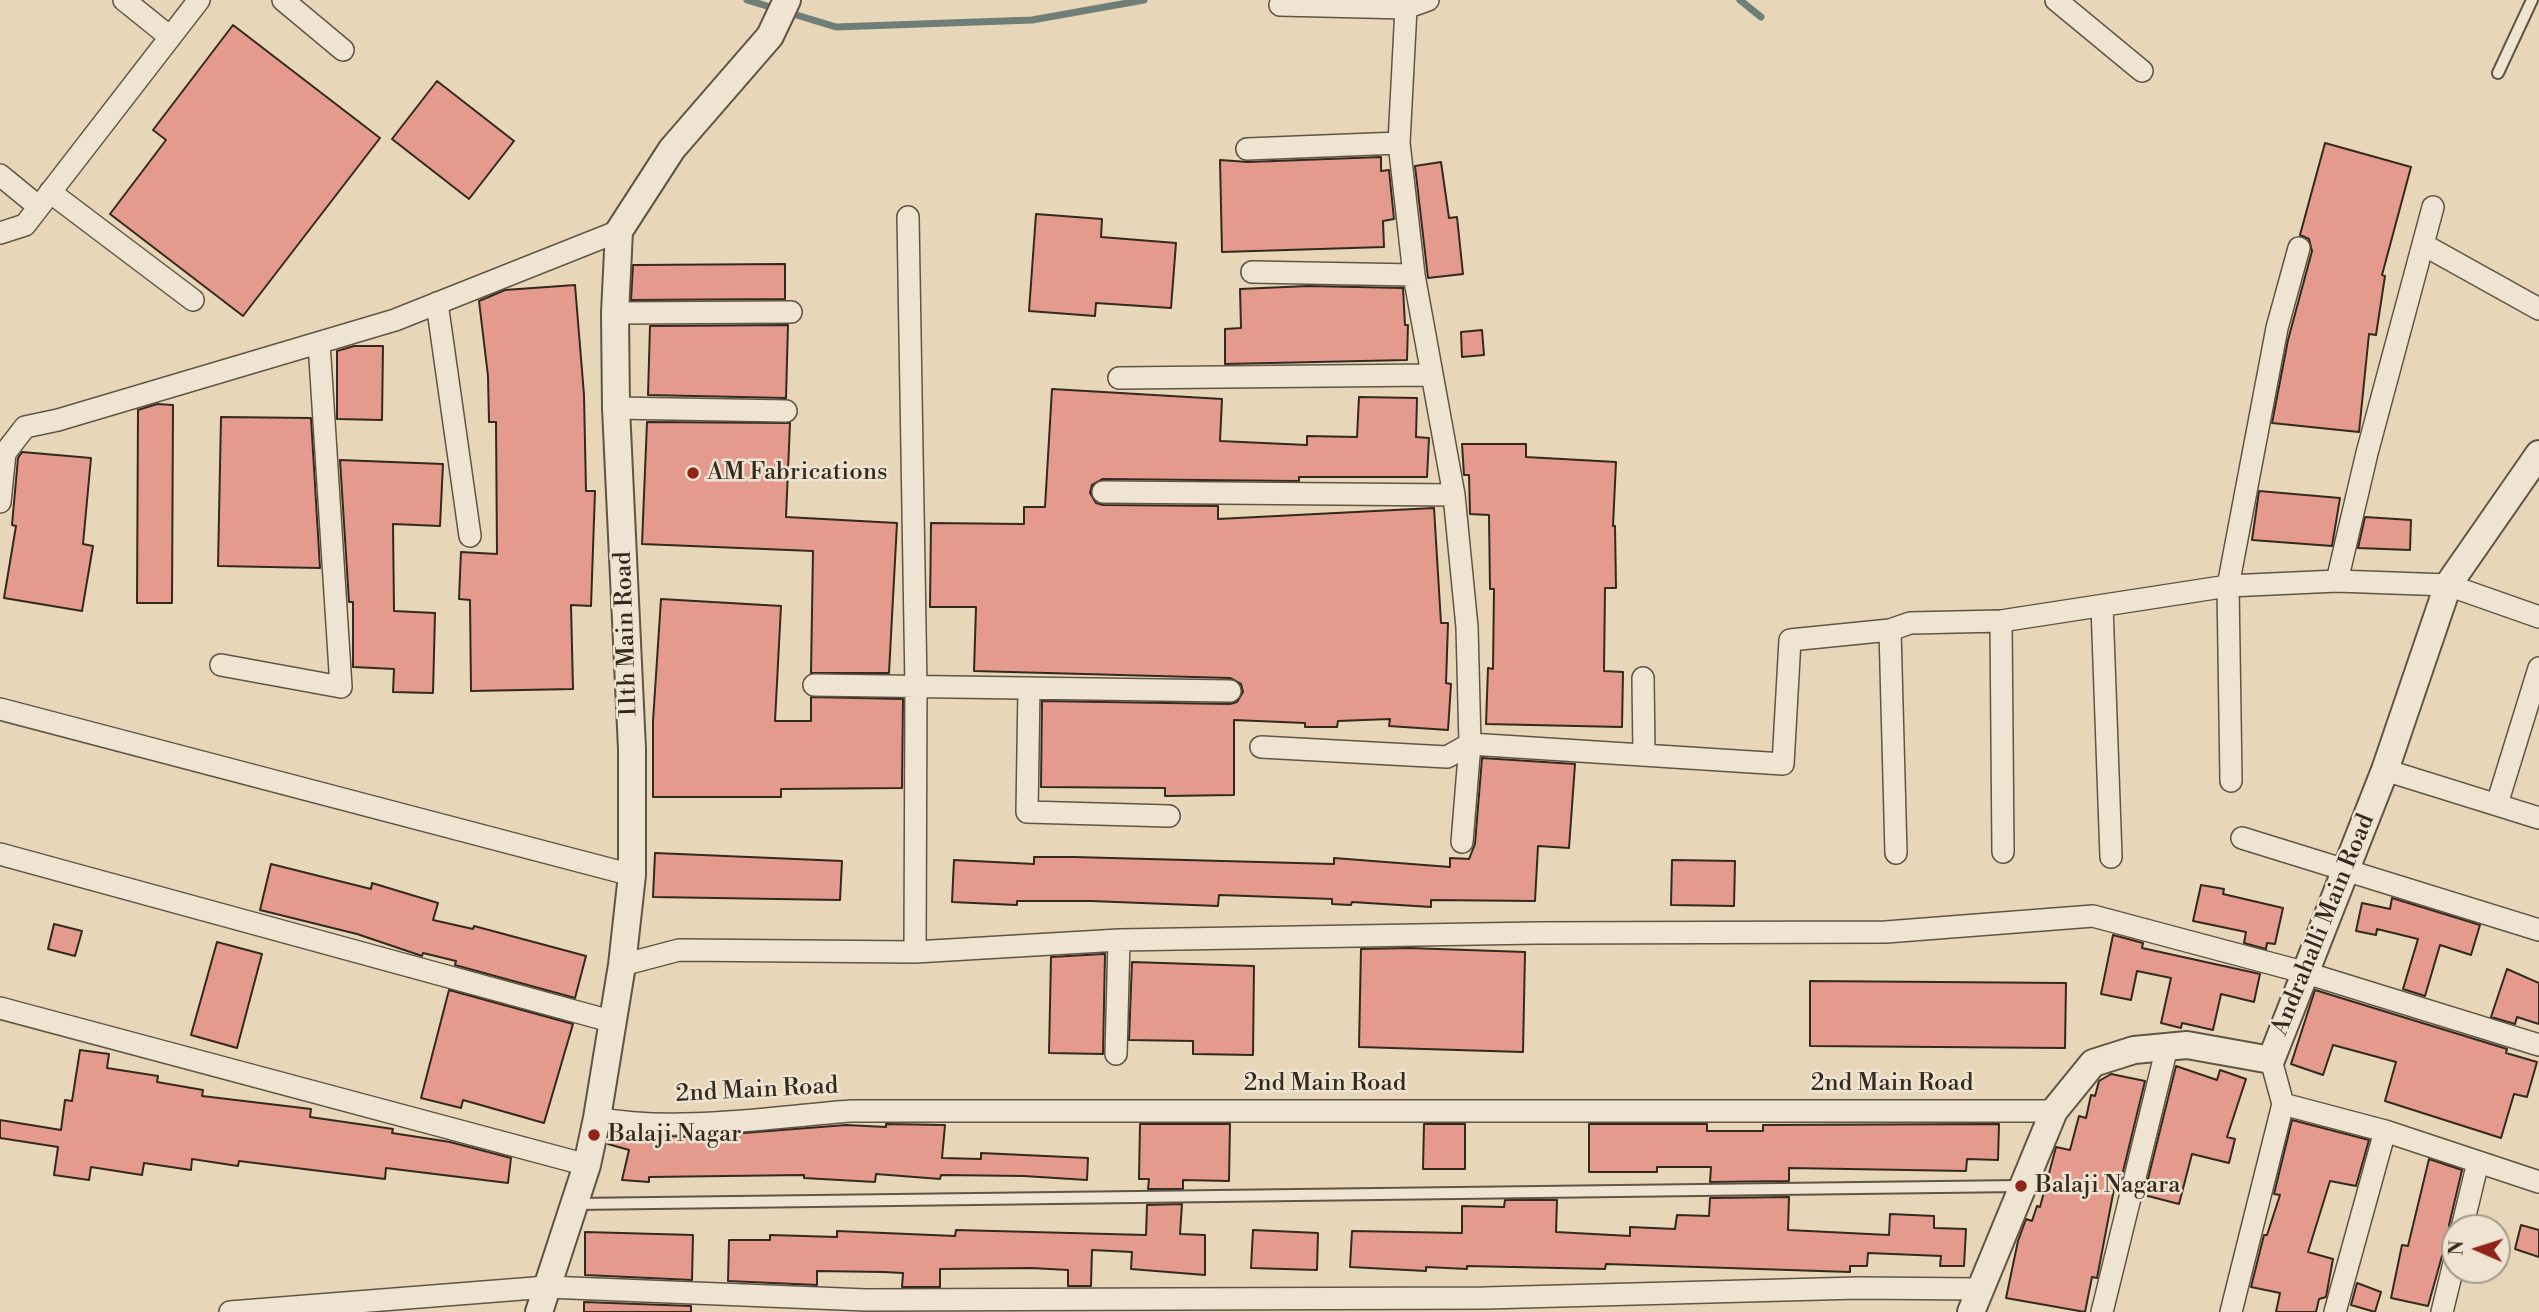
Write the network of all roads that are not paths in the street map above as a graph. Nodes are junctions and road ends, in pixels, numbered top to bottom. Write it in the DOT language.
graph roads {
  1 [pos="124,0"];
  2 [pos="199,0"];
  3 [pos="283,0"];
  4 [pos="1428,0"];
  5 [pos="2056,0"];
  6 [pos="2532,0"];
  7 [pos="1406,4"];
  8 [pos="1280,5"];
  9 [pos="783,7"];
  10 [pos="170,37"];
  11 [pos="343,50"];
  12 [pos="2142,71"];
  13 [pos="2498,73"];
  14 [pos="1399,143"];
  15 [pos="1247,149"];
  16 [pos="0,175"];
  17 [pos="45,199"];
  18 [pos="2433,207"];
  19 [pos="908,216"];
  20 [pos="619,231"];
  21 [pos="0,233"];
  22 [pos="2424,245"];
  23 [pos="2299,248"];
  24 [pos="1252,272"];
  25 [pos="1414,275"];
  26 [pos="193,300"];
  27 [pos="437,303"];
  28 [pos="2539,309"];
  29 [pos="791,312"];
  30 [pos="615,313"];
  31 [pos="319,343"];
  32 [pos="1431,374"];
  33 [pos="1119,378"];
  34 [pos="616,408"];
  35 [pos="786,411"];
  36 [pos="2539,454"];
  37 [pos="1103,492"];
  38 [pos="1454,495"];
  39 [pos="0,502"];
  40 [pos="470,536"];
  41 [pos="2337,581"];
  42 [pos="2448,585"];
  43 [pos="2228,586"];
  44 [pos="2102,606"];
  45 [pos="2539,617"];
  46 [pos="2001,621"];
  47 [pos="1890,629"];
  48 [pos="221,664"];
  49 [pos="2539,668"];
  50 [pos="1643,678"];
  51 [pos="814,685"];
  52 [pos="916,686"];
  53 [pos="1029,688"];
  54 [pos="1230,691"];
  55 [pos="0,709"];
  56 [pos="1470,744"];
  57 [pos="1261,747"];
  58 [pos="1644,755"];
  59 [pos="2385,770"];
  60 [pos="2231,781"];
  61 [pos="2497,804"];
  62 [pos="1169,816"];
  63 [pos="2539,818"];
  64 [pos="2242,838"];
  65 [pos="1462,842"];
  66 [pos="2003,852"];
  67 [pos="1896,853"];
  68 [pos="0,855"];
  69 [pos="2111,857"];
  70 [pos="2347,870"];
  71 [pos="632,875"];
  72 [pos="2539,930"];
  73 [pos="1119,940"];
  74 [pos="915,953"];
  75 [pos="622,965"];
  76 [pos="2303,972"];
  77 [pos="0,1008"];
  78 [pos="614,1022"];
  79 [pos="2539,1045"];
  80 [pos="2166,1047"];
  81 [pos="1115,1054"];
  82 [pos="2271,1060"];
  83 [pos="2283,1104"];
  84 [pos="2054,1111"];
  85 [pos="597,1118"];
  86 [pos="2385,1131"];
  87 [pos="2478,1162"];
  88 [pos="587,1165"];
  89 [pos="2539,1182"];
  90 [pos="2021,1185"];
  91 [pos="574,1204"];
  92 [pos="2465,1214"];
  93 [pos="2449,1284"];
  94 [pos="547,1287"];
  95 [pos="1973,1306"];
  96 [pos="230,1312"];
  97 [pos="539,1312"];
  98 [pos="2102,1312"];
  99 [pos="2231,1312"];
  100 [pos="2335,1312"];
  101 [pos="2442,1312"];
  1 -- 10 [label="street"];
  2 -- 10 [label="street"];
  3 -- 11 [label="street"];
  4 -- 7 [label="street"];
  5 -- 12 [label="street"];
  6 -- 13 [label="lane"];
  7 -- 8 [label="street"];
  7 -- 14 [label="street"];
  9 -- 20 [label="street"];
  10 -- 17 [label="street"];
  14 -- 15 [label="street"];
  14 -- 25 [label="street"];
  16 -- 17 [label="street"];
  17 -- 21 [label="street"];
  17 -- 26 [label="street"];
  18 -- 22 [label="street"];
  19 -- 52 [label="street"];
  20 -- 27 [label="street"];
  20 -- 30 [label="street, 11th Main Road"];
  22 -- 28 [label="street"];
  22 -- 41 [label="street"];
  23 -- 43 [label="street"];
  24 -- 25 [label="street"];
  25 -- 32 [label="street"];
  27 -- 31 [label="street"];
  27 -- 40 [label="street"];
  29 -- 30 [label="street"];
  30 -- 34 [label="street, 11th Main Road"];
  31 -- 39 [label="street"];
  31 -- 48 [label="street"];
  32 -- 33 [label="street"];
  32 -- 38 [label="street"];
  34 -- 35 [label="street"];
  34 -- 71 [label="street, 11th Main Road"];
  36 -- 42 [label="street, Andrahalli Main Road"];
  37 -- 38 [label="street"];
  38 -- 56 [label="street"];
  41 -- 42 [label="street"];
  41 -- 43 [label="street"];
  42 -- 45 [label="street"];
  42 -- 59 [label="street, Andrahalli Main Road"];
  43 -- 44 [label="street"];
  43 -- 60 [label="street"];
  44 -- 46 [label="street"];
  44 -- 69 [label="street"];
  46 -- 47 [label="street"];
  46 -- 66 [label="street"];
  47 -- 58 [label="street"];
  47 -- 67 [label="street"];
  49 -- 61 [label="street"];
  50 -- 58 [label="street"];
  51 -- 52 [label="street"];
  52 -- 53 [label="street"];
  52 -- 74 [label="street"];
  53 -- 54 [label="street"];
  53 -- 62 [label="street"];
  55 -- 71 [label="street"];
  56 -- 57 [label="street"];
  56 -- 58 [label="street"];
  56 -- 65 [label="street"];
  59 -- 61 [label="street"];
  59 -- 70 [label="street, Andrahalli Main Road"];
  61 -- 63 [label="street"];
  64 -- 70 [label="street"];
  68 -- 78 [label="street"];
  70 -- 72 [label="street"];
  70 -- 76 [label="street, Andrahalli Main Road"];
  71 -- 75 [label="street, 11th Main Road"];
  73 -- 74 [label="street"];
  73 -- 76 [label="street"];
  73 -- 81 [label="street"];
  74 -- 75 [label="street"];
  75 -- 78 [label="street, 11th Main Road"];
  76 -- 79 [label="street"];
  76 -- 82 [label="street, Andrahalli Main Road"];
  77 -- 88 [label="street"];
  78 -- 85 [label="street, 11th Main Road"];
  80 -- 82 [label="street, Andrahalli Main Road"];
  80 -- 84 [label="street, Andrahalli Main Road"];
  80 -- 98 [label="street"];
  82 -- 83 [label="street"];
  83 -- 86 [label="street"];
  83 -- 99 [label="street"];
  84 -- 85 [label="street, 2nd Main Road"];
  84 -- 90 [label="street, Andrahalli Main Road"];
  85 -- 88 [label="street, 11th Main Road"];
  86 -- 87 [label="street"];
  86 -- 100 [label="street"];
  87 -- 89 [label="street"];
  87 -- 92 [label="street"];
  88 -- 91 [label="street, 11th Main Road"];
  90 -- 91 [label="lane"];
  90 -- 95 [label="street, Andrahalli Main Road"];
  91 -- 94 [label="street, 11th Main Road"];
  93 -- 101 [label="street"];
  94 -- 95 [label="street"];
  94 -- 96 [label="street"];
  94 -- 97 [label="street, 11th Main Road"];
}
